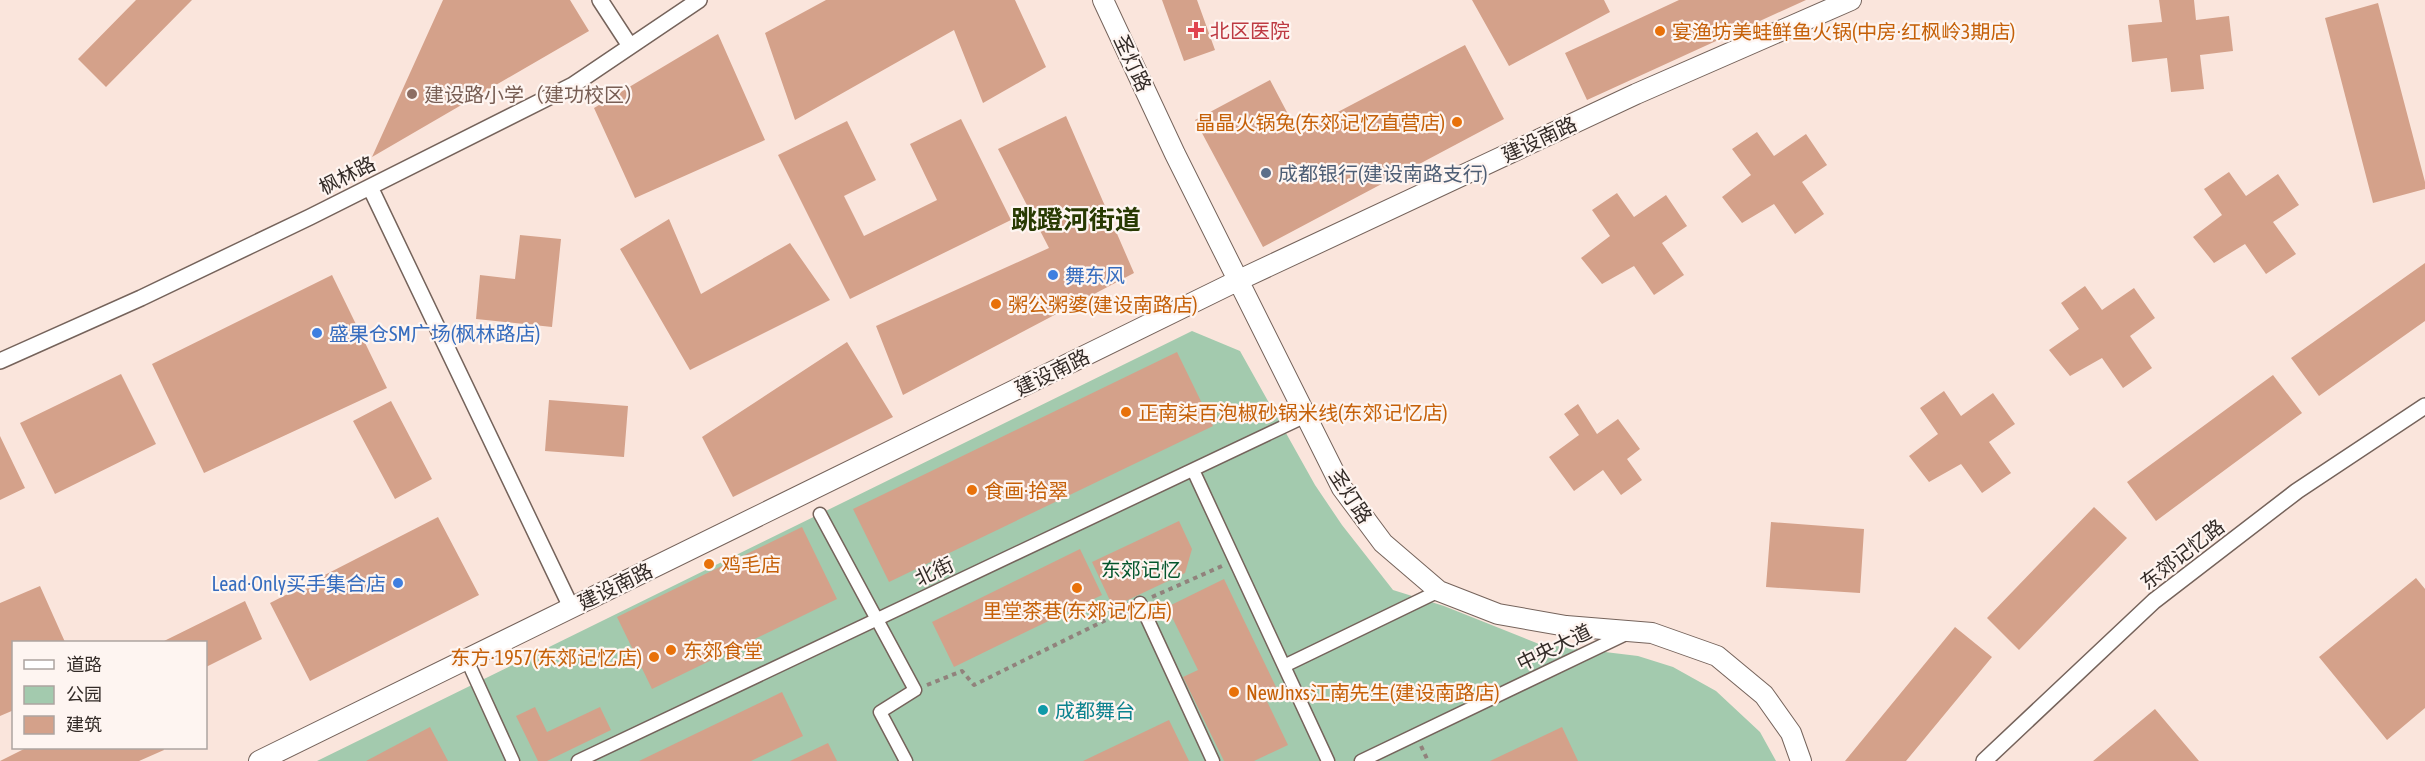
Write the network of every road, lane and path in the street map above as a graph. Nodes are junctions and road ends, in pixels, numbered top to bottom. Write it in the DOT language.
graph roads {
  1 [pos="600,0"];
  2 [pos="699,0"];
  3 [pos="1103,0"];
  4 [pos="1851,0"];
  5 [pos="630,46"];
  6 [pos="370,187"];
  7 [pos="1239,280"];
  8 [pos="0,362"];
  9 [pos="2425,406"];
  10 [pos="1306,416"];
  11 [pos="1193,470"];
  12 [pos="820,514"];
  13 [pos="1235,560"];
  14 [pos="1439,591"];
  15 [pos="1140,603"];
  16 [pos="571,607"];
  17 [pos="876,620"];
  18 [pos="1634,630"];
  19 [pos="466,658"];
  20 [pos="1284,666"];
  21 [pos="915,690"];
  22 [pos="259,761"];
  23 [pos="513,761"];
  24 [pos="578,761"];
  25 [pos="906,761"];
  26 [pos="1213,761"];
  27 [pos="1328,761"];
  28 [pos="1361,761"];
  29 [pos="1801,761"];
  30 [pos="1984,761"];
  1 -- 5 [label="street"];
  2 -- 5 [label="street, 枫林路"];
  3 -- 7 [label="street, 圣灯路"];
  4 -- 7 [label="street, 建设南路"];
  5 -- 6 [label="street, 枫林路"];
  6 -- 8 [label="street, 枫林路"];
  6 -- 16 [label="street"];
  7 -- 10 [label="street, 圣灯路"];
  7 -- 16 [label="street, 建设南路"];
  9 -- 30 [label="street, 东郊记忆路"];
  10 -- 11 [label="street, 北街"];
  10 -- 14 [label="street, 圣灯路"];
  11 -- 13 [label="street"];
  11 -- 17 [label="street, 北街"];
  12 -- 17 [label="street"];
  13 -- 15 [label="path"];
  13 -- 20 [label="street"];
  14 -- 18 [label="street, 圣灯路"];
  14 -- 20 [label="street"];
  15 -- 21 [label="path"];
  15 -- 26 [label="street"];
  16 -- 19 [label="street, 建设南路"];
  17 -- 21 [label="street"];
  17 -- 24 [label="street, 北街"];
  18 -- 28 [label="street, 中央大道"];
  18 -- 29 [label="street, 圣灯路"];
  19 -- 22 [label="street, 建设南路"];
  19 -- 23 [label="street"];
  20 -- 27 [label="street"];
  21 -- 25 [label="street"];
}
